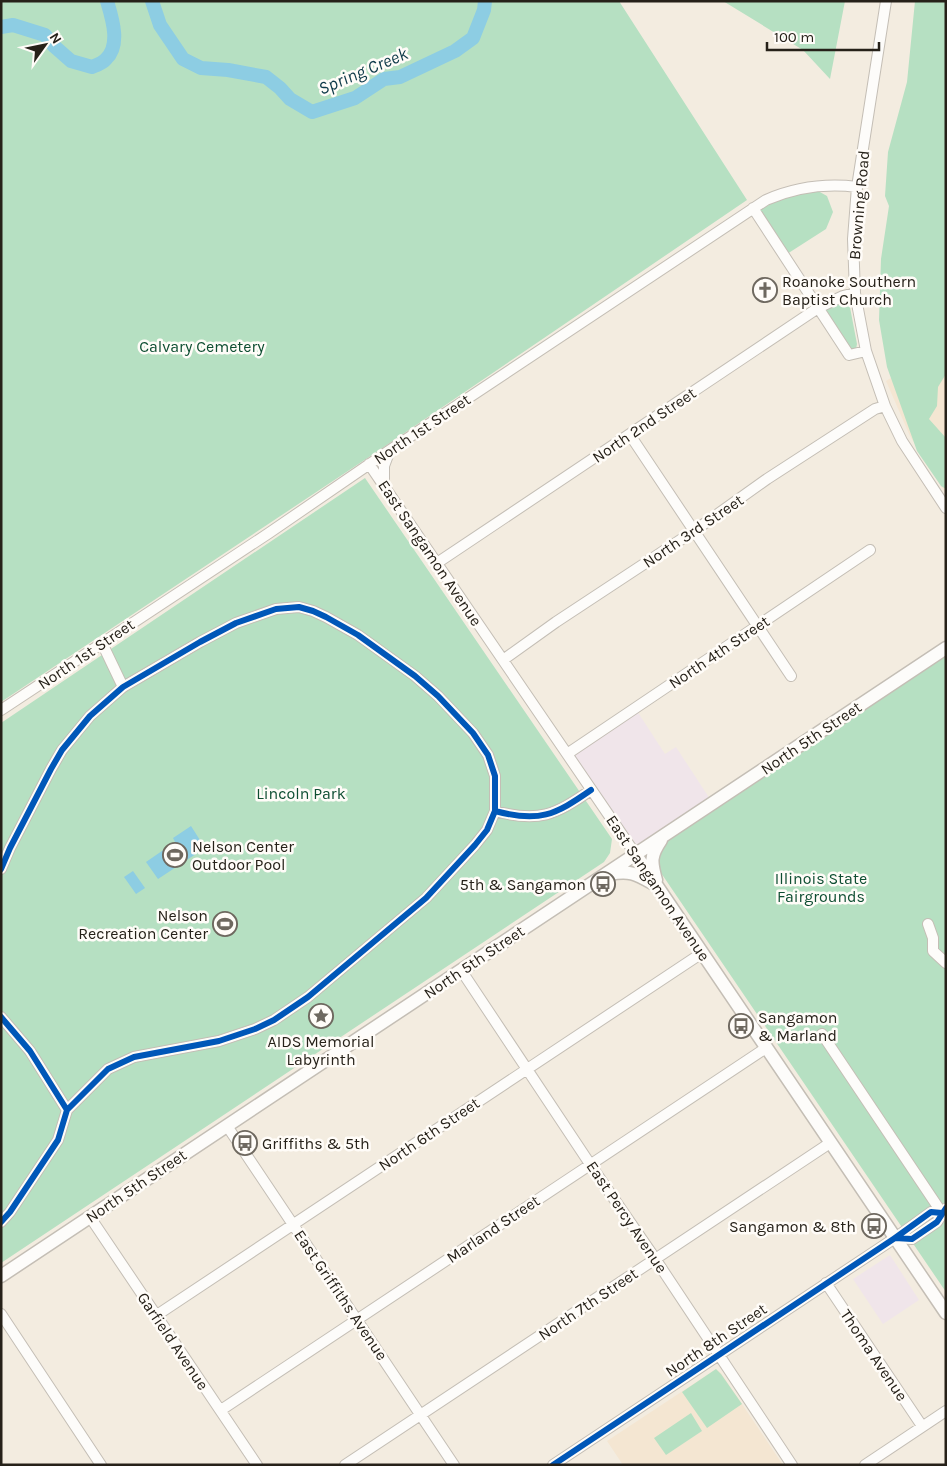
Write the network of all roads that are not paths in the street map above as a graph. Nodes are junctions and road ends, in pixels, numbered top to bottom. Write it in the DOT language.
graph roads {
  1 [pos="886,1"];
  2 [pos="857,187"];
  3 [pos="753,208"];
  4 [pos="855,293"];
  5 [pos="818,308"];
  6 [pos="866,351"];
  7 [pos="885,406"];
  8 [pos="630,435"];
  9 [pos="390,450"];
  10 [pos="370,464"];
  11 [pos="384,485"];
  12 [pos="946,508"];
  13 [pos="694,531"];
  14 [pos="870,550"];
  15 [pos="437,563"];
  16 [pos="758,626"];
  17 [pos="102,643"];
  18 [pos="946,648"];
  19 [pos="503,660"];
  20 [pos="791,676"];
  21 [pos="123,687"];
  22 [pos="1,710"];
  23 [pos="567,754"];
  24 [pos="591,790"];
  25 [pos="495,811"];
  26 [pos="665,835"];
  27 [pos="636,855"];
  28 [pos="1,869"];
  29 [pos="606,875"];
  30 [pos="658,887"];
  31 [pos="928,924"];
  32 [pos="702,953"];
  33 [pos="946,963"];
  34 [pos="461,970"];
  35 [pos="1,1017"];
  36 [pos="822,1034"];
  37 [pos="766,1048"];
  38 [pos="527,1069"];
  39 [pos="67,1110"];
  40 [pos="227,1126"];
  41 [pos="830,1143"];
  42 [pos="590,1164"];
  43 [pos="944,1210"];
  44 [pos="90,1217"];
  45 [pos="1,1222"];
  46 [pos="293,1225"];
  47 [pos="895,1238"];
  48 [pos="655,1259"];
  49 [pos="1,1276"];
  50 [pos="826,1283"];
  51 [pos="946,1313"];
  52 [pos="1,1314"];
  53 [pos="157,1315"];
  54 [pos="357,1319"];
  55 [pos="718,1355"];
  56 [pos="221,1410"];
  57 [pos="946,1411"];
  58 [pos="421,1414"];
  59 [pos="922,1426"];
  60 [pos="101,1465"];
  61 [pos="257,1465"];
  62 [pos="345,1465"];
  63 [pos="454,1465"];
  64 [pos="553,1465"];
  65 [pos="792,1465"];
  66 [pos="865,1465"];
  1 -- 2 [label="street, Browning Road"];
  2 -- 3 [label="street, North 1st Street"];
  2 -- 4 [label="street, Browning Road"];
  3 -- 5 [label="street"];
  3 -- 9 [label="street, North 1st Street"];
  4 -- 5 [label="street, North 2nd Street"];
  4 -- 6 [label="street, Browning Road"];
  5 -- 6 [label="street"];
  5 -- 8 [label="street, North 2nd Street"];
  6 -- 7 [label="street, Browning Road"];
  7 -- 12 [label="street, Browning Road"];
  7 -- 13 [label="street, North 3rd Street"];
  8 -- 13 [label="street"];
  8 -- 15 [label="street, North 2nd Street"];
  9 -- 10 [label="street, North 1st Street"];
  9 -- 11 [label="street"];
  10 -- 11 [label="street, East Sangamon Avenue"];
  10 -- 17 [label="street, North 1st Street"];
  11 -- 15 [label="street, East Sangamon Avenue"];
  13 -- 16 [label="street"];
  13 -- 19 [label="street, North 3rd Street"];
  14 -- 16 [label="street, North 4th Street"];
  15 -- 19 [label="street, East Sangamon Avenue"];
  16 -- 20 [label="street"];
  16 -- 23 [label="street, North 4th Street"];
  17 -- 21 [label="street"];
  17 -- 22 [label="street, North 1st Street"];
  18 -- 26 [label="main road, North 5th Street"];
  19 -- 23 [label="street, East Sangamon Avenue"];
  21 -- 25 [label="street"];
  21 -- 28 [label="street"];
  23 -- 24 [label="street, East Sangamon Avenue"];
  24 -- 25 [label="street"];
  24 -- 27 [label="street, East Sangamon Avenue"];
  25 -- 39 [label="street"];
  26 -- 27 [label="main road, North 5th Street"];
  26 -- 30 [label="main road"];
  27 -- 29 [label="main road, North 5th Street"];
  27 -- 30 [label="main road, East Sangamon Avenue"];
  29 -- 30 [label="main road"];
  29 -- 34 [label="main road, North 5th Street"];
  30 -- 32 [label="main road, East Sangamon Avenue"];
  31 -- 33 [label="street"];
  32 -- 37 [label="main road, East Sangamon Avenue"];
  32 -- 38 [label="street, North 6th Street"];
  34 -- 38 [label="street, East Percy Avenue"];
  34 -- 40 [label="main road, North 5th Street"];
  35 -- 39 [label="street"];
  36 -- 43 [label="street"];
  37 -- 41 [label="main road, East Sangamon Avenue"];
  37 -- 42 [label="street, Marland Street"];
  38 -- 42 [label="street, East Percy Avenue"];
  38 -- 46 [label="street, North 6th Street"];
  39 -- 45 [label="street"];
  40 -- 44 [label="main road, North 5th Street"];
  40 -- 46 [label="street, East Griffiths Avenue"];
  41 -- 47 [label="main road, East Sangamon Avenue"];
  41 -- 48 [label="street, North 7th Street"];
  42 -- 48 [label="street, East Percy Avenue"];
  42 -- 54 [label="street, Marland Street"];
  43 -- 47 [label="street, North 8th Street"];
  44 -- 49 [label="main road, North 5th Street"];
  44 -- 53 [label="street, Garfield Avenue"];
  46 -- 53 [label="street, North 6th Street"];
  46 -- 54 [label="street, East Griffiths Avenue"];
  47 -- 50 [label="street, North 8th Street"];
  47 -- 51 [label="main road, East Sangamon Avenue"];
  48 -- 55 [label="street, East Percy Avenue"];
  48 -- 58 [label="street, North 7th Street"];
  50 -- 55 [label="street, North 8th Street"];
  50 -- 59 [label="street, Thoma Avenue"];
  52 -- 60 [label="street"];
  53 -- 56 [label="street, Garfield Avenue"];
  54 -- 56 [label="street, Marland Street"];
  54 -- 58 [label="street, East Griffiths Avenue"];
  55 -- 64 [label="street, North 8th Street"];
  55 -- 65 [label="street, East Percy Avenue"];
  56 -- 61 [label="street, Garfield Avenue"];
  57 -- 59 [label="street"];
  58 -- 62 [label="street, North 7th Street"];
  58 -- 63 [label="street, East Griffiths Avenue"];
  59 -- 66 [label="street"];
}
